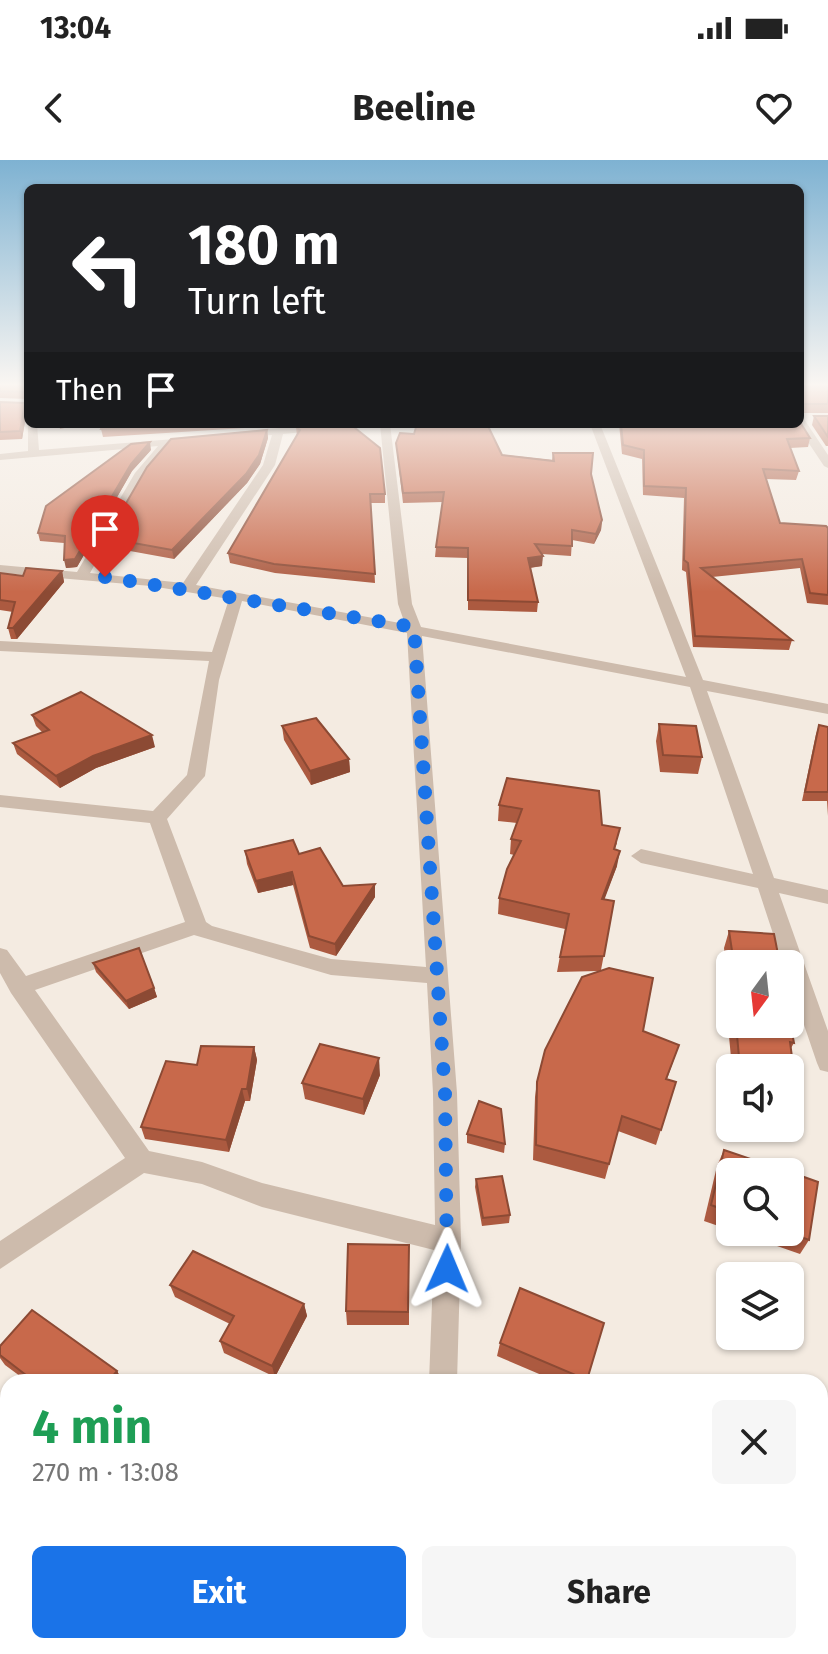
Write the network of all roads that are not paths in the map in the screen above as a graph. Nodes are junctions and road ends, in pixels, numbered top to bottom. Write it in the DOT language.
graph roads {
  1 [pos="48,453"];
  2 [pos="158,453"];
  3 [pos="273,453"];
  4 [pos="388,453"];
  5 [pos="606,453"];
  6 [pos="34,454"];
  7 [pos="0,457"];
  8 [pos="0,569"];
  9 [pos="82,575"];
  10 [pos="186,589"];
  11 [pos="237,596"];
  12 [pos="414,627"];
  13 [pos="0,646"];
  14 [pos="218,657"];
  15 [pos="697,684"];
  16 [pos="828,709"];
  17 [pos="0,801"];
  18 [pos="157,818"];
  19 [pos="641,856"];
  20 [pos="764,883"];
  21 [pos="828,897"];
  22 [pos="197,926"];
  23 [pos="0,956"];
  24 [pos="437,976"];
  25 [pos="19,987"];
  26 [pos="828,1063"];
  27 [pos="141,1161"];
  28 [pos="448,1241"];
  29 [pos="0,1256"];
  30 [pos="443,1374"];
  1 -- 6 [label="street"];
  2 -- 9 [label="street"];
  3 -- 10 [label="street"];
  4 -- 12 [label="street"];
  5 -- 15 [label="street"];
  6 -- 7 [label="street"];
  8 -- 9 [label="street"];
  9 -- 10 [label="street"];
  10 -- 11 [label="street"];
  11 -- 12 [label="street"];
  11 -- 14 [label="street"];
  12 -- 15 [label="street"];
  12 -- 24 [label="street"];
  13 -- 14 [label="street"];
  14 -- 18 [label="street"];
  15 -- 16 [label="street"];
  15 -- 20 [label="street"];
  17 -- 18 [label="street"];
  18 -- 22 [label="street"];
  19 -- 20 [label="street"];
  20 -- 21 [label="street"];
  20 -- 26 [label="street"];
  22 -- 24 [label="street"];
  22 -- 25 [label="street"];
  23 -- 25 [label="street"];
  24 -- 28 [label="street"];
  25 -- 27 [label="street"];
  27 -- 28 [label="street"];
  27 -- 29 [label="street"];
  28 -- 30 [label="street"];
}
